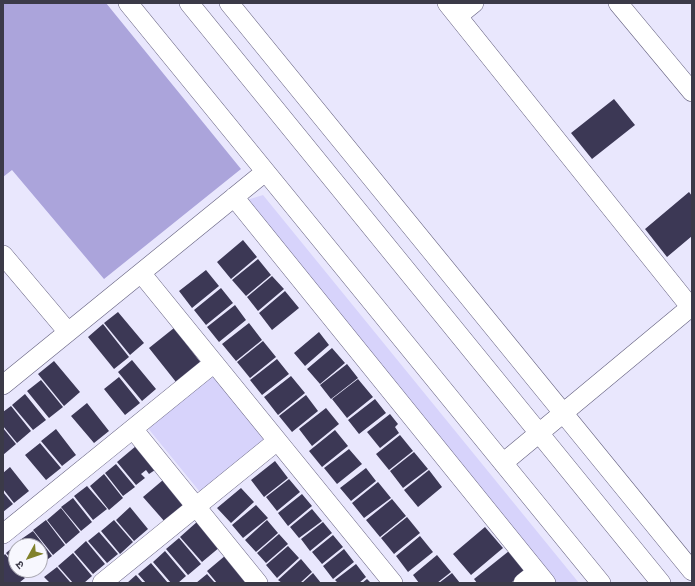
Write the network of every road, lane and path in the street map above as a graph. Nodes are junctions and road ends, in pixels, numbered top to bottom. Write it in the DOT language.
graph roads {
  1 [pos="128,3"];
  2 [pos="189,3"];
  3 [pos="229,3"];
  4 [pos="474,3"];
  5 [pos="618,3"];
  6 [pos="453,10"];
  7 [pos="692,92"];
  8 [pos="265,172"];
  9 [pos="234,197"];
  10 [pos="3,255"];
  11 [pos="141,273"];
  12 [pos="691,307"];
  13 [pos="68,332"];
  14 [pos="214,363"];
  15 [pos="3,385"];
  16 [pos="563,413"];
  17 [pos="133,429"];
  18 [pos="539,433"];
  19 [pos="277,441"];
  20 [pos="503,464"];
  21 [pos="196,506"];
  22 [pos="3,534"];
  23 [pos="692,571"];
  24 [pos="536,579"];
  25 [pos="102,583"];
  26 [pos="258,583"];
  27 [pos="393,583"];
  28 [pos="601,583"];
  29 [pos="661,583"];
  1 -- 8 [label="street"];
  2 -- 18 [label="street"];
  3 -- 16 [label="street"];
  4 -- 6 [label="street"];
  5 -- 7 [label="street"];
  6 -- 12 [label="street"];
  8 -- 9 [label="street"];
  8 -- 20 [label="street"];
  9 -- 11 [label="street"];
  9 -- 24 [label="street"];
  10 -- 13 [label="street"];
  11 -- 13 [label="street"];
  11 -- 14 [label="street"];
  12 -- 16 [label="street"];
  13 -- 15 [label="street"];
  14 -- 17 [label="street"];
  14 -- 19 [label="street"];
  16 -- 18 [label="street"];
  16 -- 23 [label="street"];
  17 -- 21 [label="street"];
  17 -- 22 [label="street"];
  18 -- 20 [label="street"];
  18 -- 29 [label="street"];
  19 -- 21 [label="street"];
  19 -- 27 [label="street"];
  20 -- 28 [label="street"];
  21 -- 25 [label="street"];
  21 -- 26 [label="street"];
}
